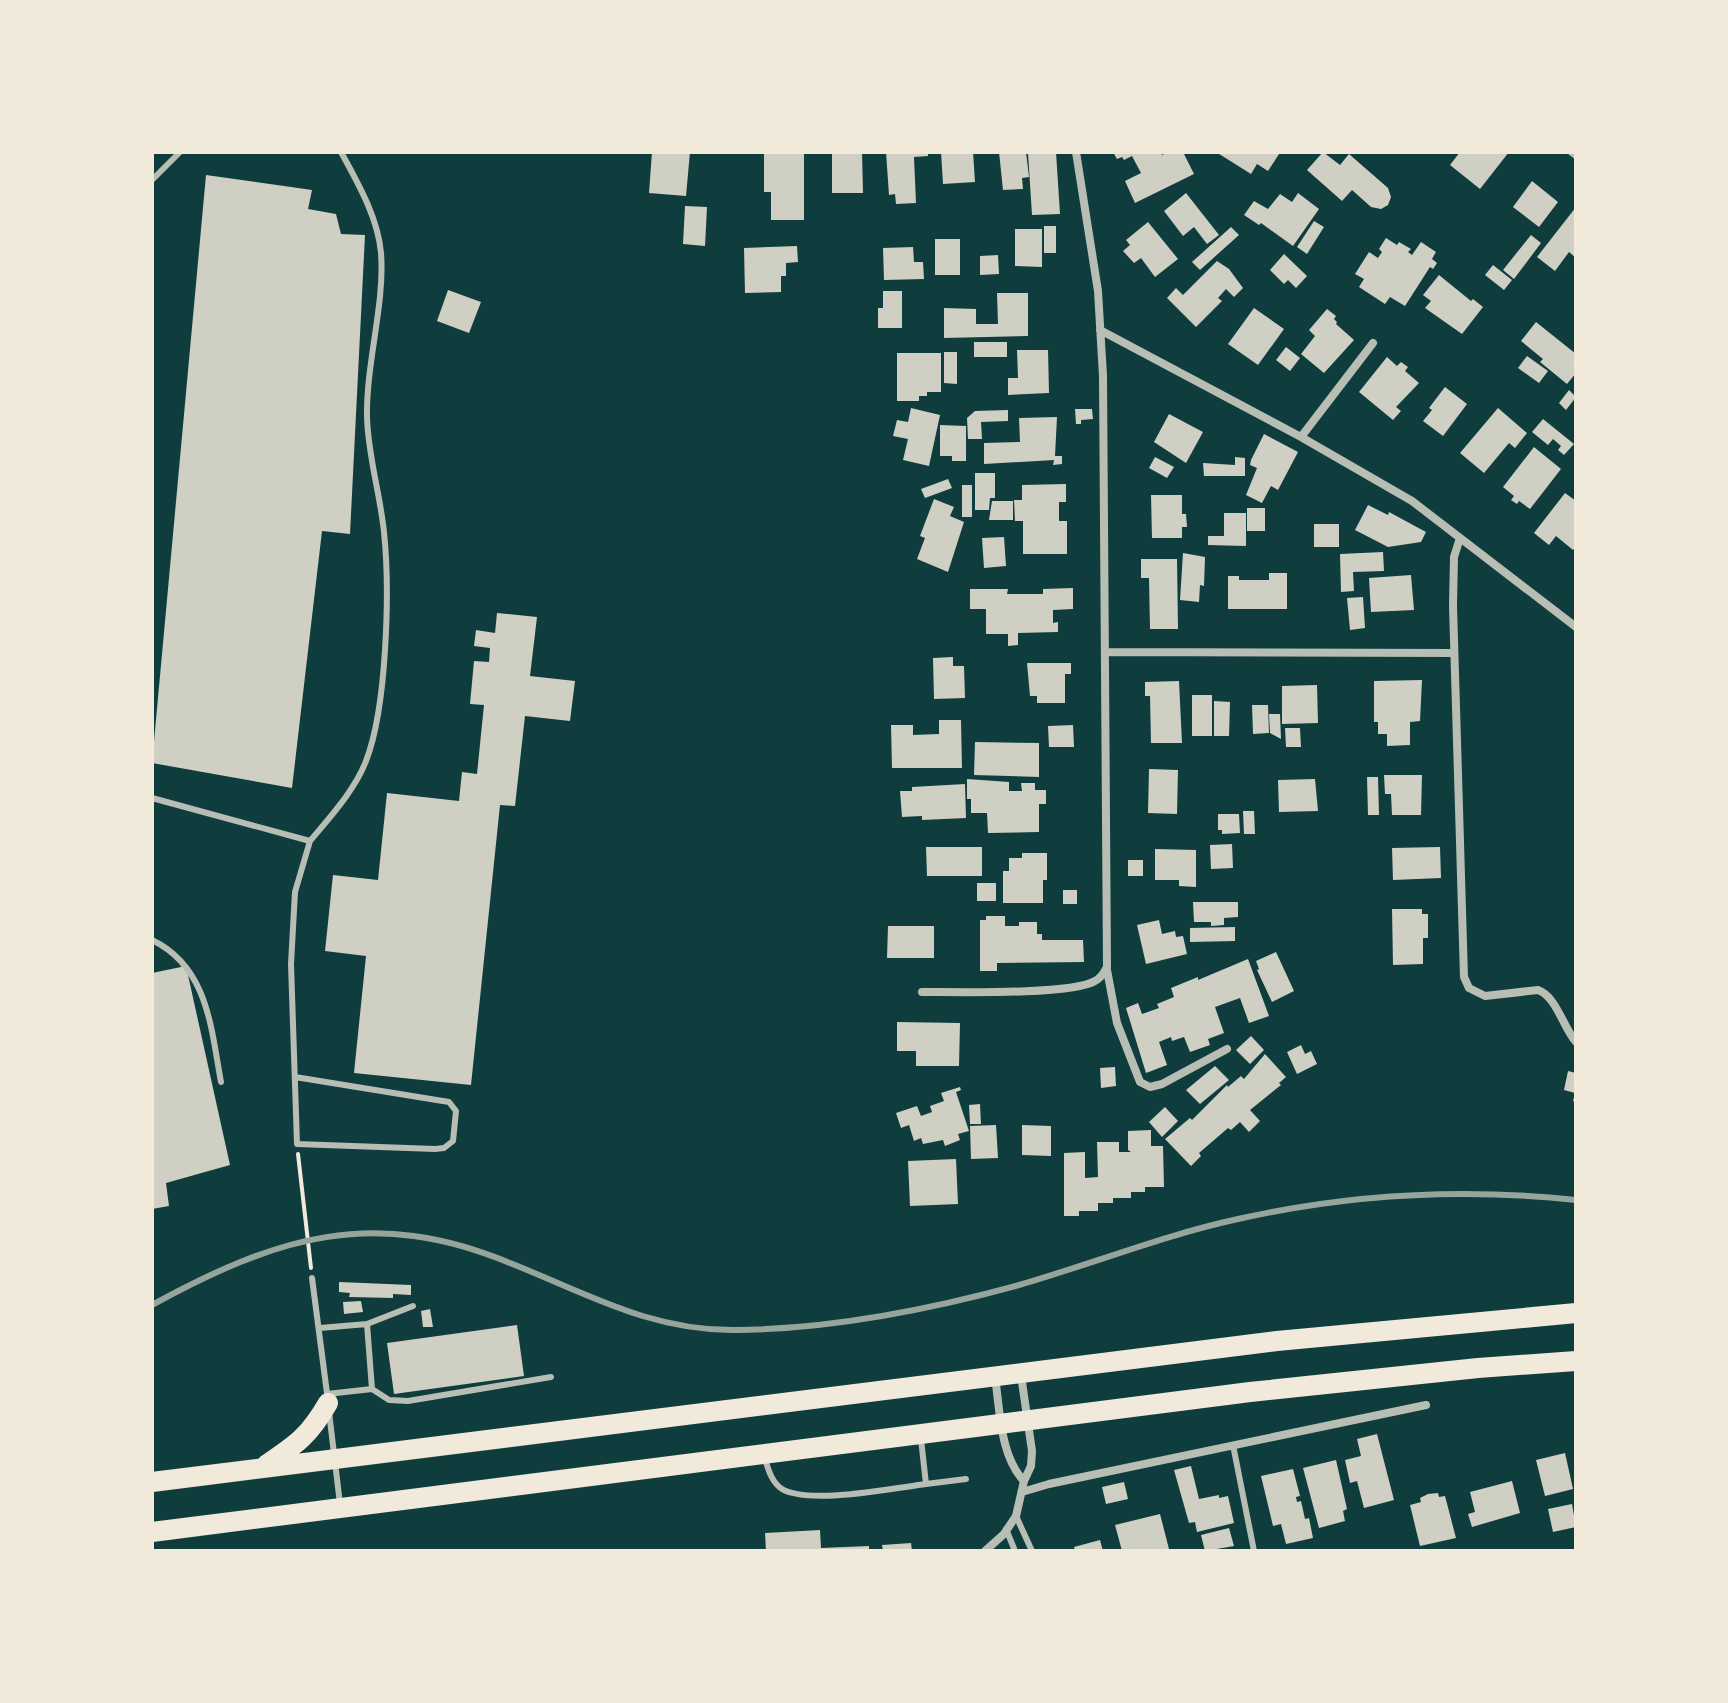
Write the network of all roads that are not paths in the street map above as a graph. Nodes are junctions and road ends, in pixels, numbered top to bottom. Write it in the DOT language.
graph roads {
  1 [pos="180,152"];
  2 [pos="341,152"];
  3 [pos="1076,152"];
  4 [pos="152,180"];
  5 [pos="1100,330"];
  6 [pos="1373,343"];
  7 [pos="1301,437"];
  8 [pos="1460,538"];
  9 [pos="1576,627"];
  10 [pos="1106,652"];
  11 [pos="1454,653"];
  12 [pos="152,798"];
  13 [pos="310,841"];
  14 [pos="152,940"];
  15 [pos="1107,967"];
  16 [pos="922,992"];
  17 [pos="1576,1042"];
  18 [pos="1227,1049"];
  19 [pos="295,1077"];
  20 [pos="221,1082"];
  21 [pos="312,1278"];
  22 [pos="413,1306"];
  23 [pos="1576,1313"];
  24 [pos="367,1324"];
  25 [pos="320,1328"];
  26 [pos="1576,1361"];
  27 [pos="1021,1375"];
  28 [pos="551,1377"];
  29 [pos="995,1377"];
  30 [pos="372,1389"];
  31 [pos="328,1398"];
  32 [pos="1426,1405"];
  33 [pos="1028,1422"];
  34 [pos="1003,1425"];
  35 [pos="921,1436"];
  36 [pos="1233,1445"];
  37 [pos="764,1456"];
  38 [pos="335,1459"];
  39 [pos="262,1467"];
  40 [pos="966,1479"];
  41 [pos="1024,1481"];
  42 [pos="152,1482"];
  43 [pos="926,1484"];
  44 [pos="1022,1492"];
  45 [pos="341,1510"];
  46 [pos="1016,1516"];
  47 [pos="188,1527"];
  48 [pos="1006,1529"];
  49 [pos="152,1532"];
  50 [pos="152,1543"];
  51 [pos="985,1551"];
  52 [pos="1015,1551"];
  53 [pos="1032,1551"];
  54 [pos="1254,1551"];
  1 -- 4 [label="lane"];
  2 -- 13 [label="lane"];
  3 -- 5 [label="street"];
  5 -- 7 [label="street"];
  5 -- 10 [label="street"];
  6 -- 7 [label="street"];
  7 -- 8 [label="street"];
  8 -- 9 [label="street"];
  8 -- 11 [label="street"];
  10 -- 11 [label="street"];
  10 -- 15 [label="street"];
  11 -- 17 [label="street"];
  12 -- 13 [label="lane"];
  13 -- 19 [label="lane"];
  14 -- 20 [label="lane"];
  15 -- 16 [label="street"];
  15 -- 18 [label="street"];
  19 -- 19 [label="lane"];
  21 -- 25 [label="lane"];
  22 -- 24 [label="lane"];
  23 -- 27 [label="main road"];
  24 -- 25 [label="lane"];
  24 -- 30 [label="lane"];
  25 -- 31 [label="lane"];
  26 -- 33 [label="main road"];
  27 -- 29 [label="main road"];
  27 -- 33 [label="street"];
  28 -- 30 [label="lane"];
  29 -- 34 [label="street"];
  29 -- 38 [label="main road"];
  30 -- 31 [label="lane"];
  31 -- 38 [label="lane"];
  31 -- 39 [label="main road"];
  32 -- 36 [label="street"];
  33 -- 34 [label="main road"];
  33 -- 41 [label="street"];
  34 -- 35 [label="main road"];
  34 -- 41 [label="street"];
  35 -- 37 [label="main road"];
  35 -- 43 [label="lane"];
  36 -- 44 [label="street"];
  36 -- 54 [label="lane"];
  37 -- 43 [label="lane"];
  37 -- 45 [label="main road"];
  38 -- 39 [label="main road"];
  38 -- 45 [label="lane"];
  39 -- 42 [label="main road"];
  40 -- 43 [label="lane"];
  41 -- 44 [label="street"];
  44 -- 46 [label="street"];
  45 -- 47 [label="main road"];
  46 -- 48 [label="street"];
  46 -- 53 [label="lane"];
  47 -- 49 [label="main road"];
  47 -- 50 [label="main road"];
  48 -- 51 [label="street"];
  48 -- 52 [label="lane"];
}
